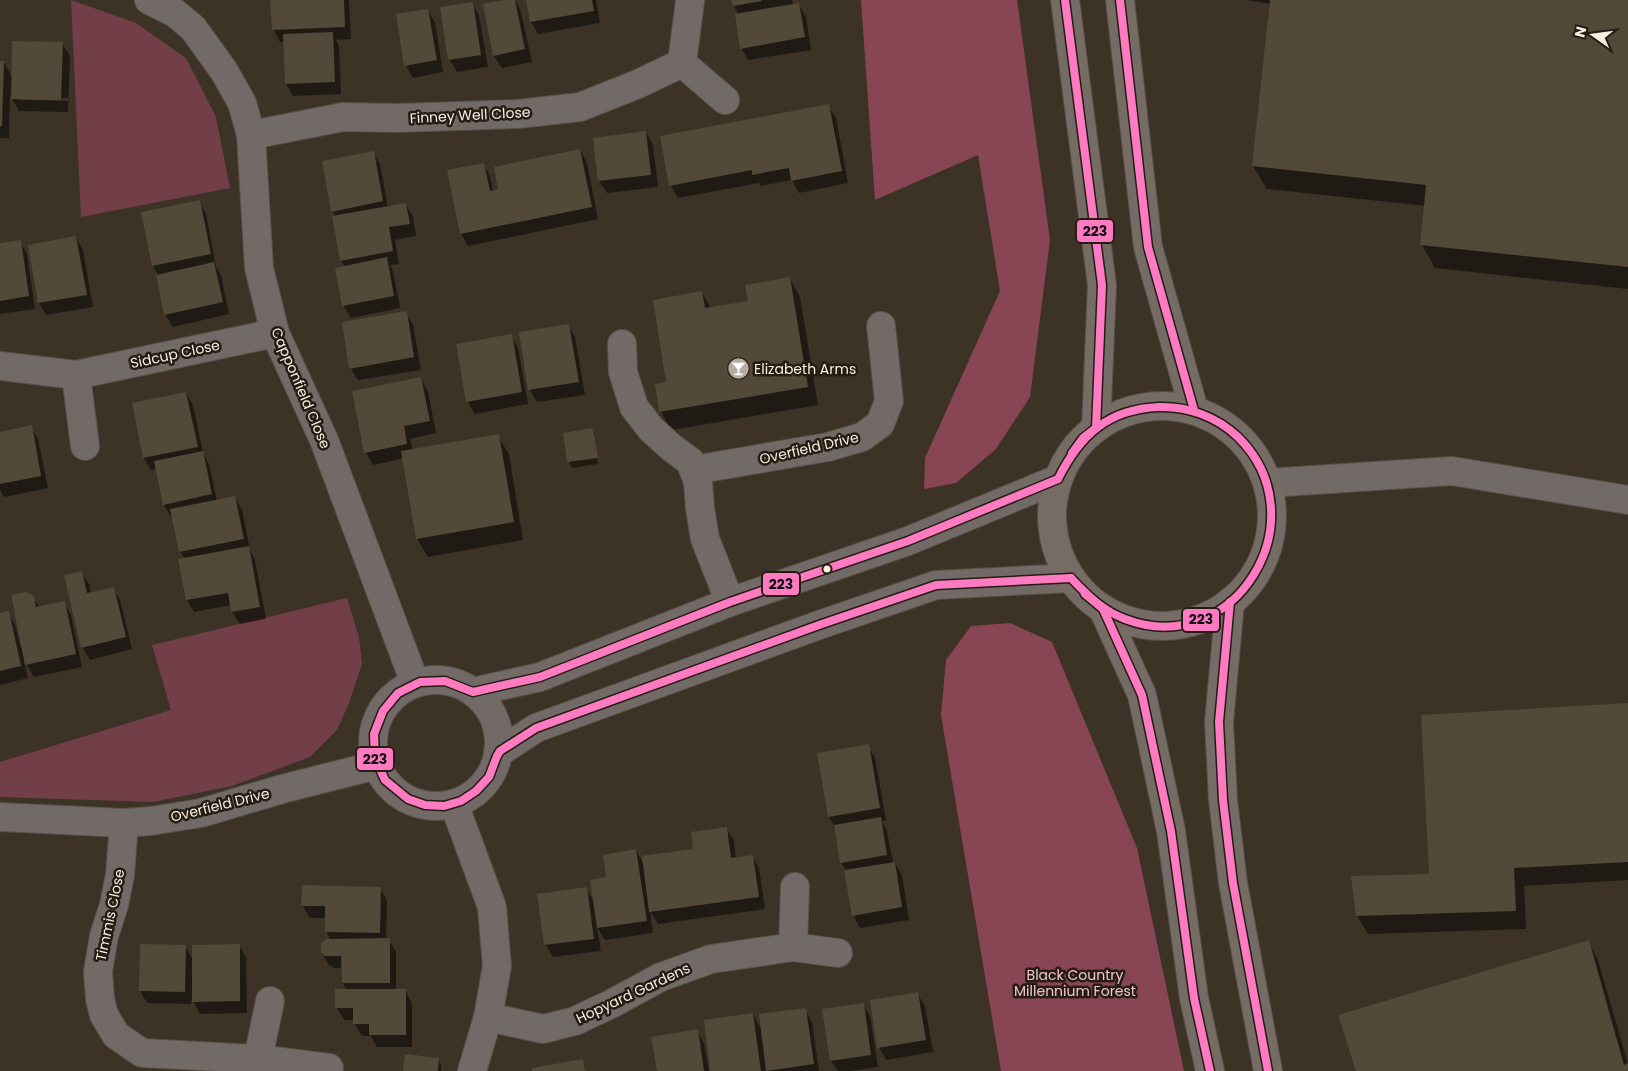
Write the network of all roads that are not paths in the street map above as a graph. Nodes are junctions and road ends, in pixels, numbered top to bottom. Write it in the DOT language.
graph roads {
  1 [pos="149,0"];
  2 [pos="1066,0"];
  3 [pos="1120,0"];
  4 [pos="690,1"];
  5 [pos="180,6"];
  6 [pos="682,63"];
  7 [pos="725,100"];
  8 [pos="251,135"];
  9 [pos="881,326"];
  10 [pos="275,334"];
  11 [pos="622,344"];
  12 [pos="0,366"];
  13 [pos="76,375"];
  14 [pos="1194,410"];
  15 [pos="1096,428"];
  16 [pos="85,446"];
  17 [pos="694,470"];
  18 [pos="1058,479"];
  19 [pos="1268,483"];
  20 [pos="1628,500"];
  21 [pos="1071,578"];
  22 [pos="730,602"];
  23 [pos="1230,602"];
  24 [pos="1103,609"];
  25 [pos="415,683"];
  26 [pos="473,692"];
  27 [pos="498,753"];
  28 [pos="377,765"];
  29 [pos="454,804"];
  30 [pos="0,817"];
  31 [pos="124,823"];
  32 [pos="795,887"];
  33 [pos="792,947"];
  34 [pos="838,953"];
  35 [pos="270,1001"];
  36 [pos="488,1017"];
  37 [pos="258,1059"];
  38 [pos="329,1068"];
  39 [pos="472,1071"];
  40 [pos="1210,1071"];
  41 [pos="1268,1071"];
  1 -- 5 [label="street, Capponfield Close"];
  2 -- 15 [label="highway"];
  3 -- 14 [label="highway"];
  4 -- 6 [label="street"];
  5 -- 8 [label="street, Capponfield Close"];
  6 -- 7 [label="street"];
  6 -- 8 [label="street, Finney Well Close"];
  8 -- 10 [label="street, Capponfield Close"];
  9 -- 17 [label="street, Overfield Drive"];
  10 -- 13 [label="street, Sidcup Close"];
  10 -- 25 [label="street, Capponfield Close"];
  11 -- 17 [label="street"];
  12 -- 13 [label="street, Sidcup Close"];
  13 -- 16 [label="street"];
  14 -- 15 [label="highway"];
  14 -- 19 [label="highway"];
  15 -- 18 [label="highway"];
  17 -- 22 [label="street"];
  18 -- 21 [label="highway"];
  18 -- 22 [label="street"];
  19 -- 20 [label="street"];
  19 -- 23 [label="highway"];
  21 -- 24 [label="highway"];
  21 -- 27 [label="street"];
  22 -- 26 [label="street"];
  23 -- 24 [label="highway"];
  23 -- 41 [label="highway"];
  24 -- 40 [label="highway"];
  25 -- 26 [label="street"];
  25 -- 28 [label="street"];
  26 -- 27 [label="street"];
  27 -- 29 [label="street"];
  28 -- 29 [label="street"];
  28 -- 31 [label="street, Overfield Drive"];
  29 -- 36 [label="street"];
  30 -- 31 [label="street, Overfield Drive"];
  31 -- 37 [label="street, Timmis Close"];
  32 -- 33 [label="street"];
  33 -- 34 [label="street, Hopyard Gardens"];
  33 -- 36 [label="street, Hopyard Gardens"];
  35 -- 37 [label="street"];
  36 -- 39 [label="street"];
  37 -- 38 [label="street, Timmis Close"];
}
